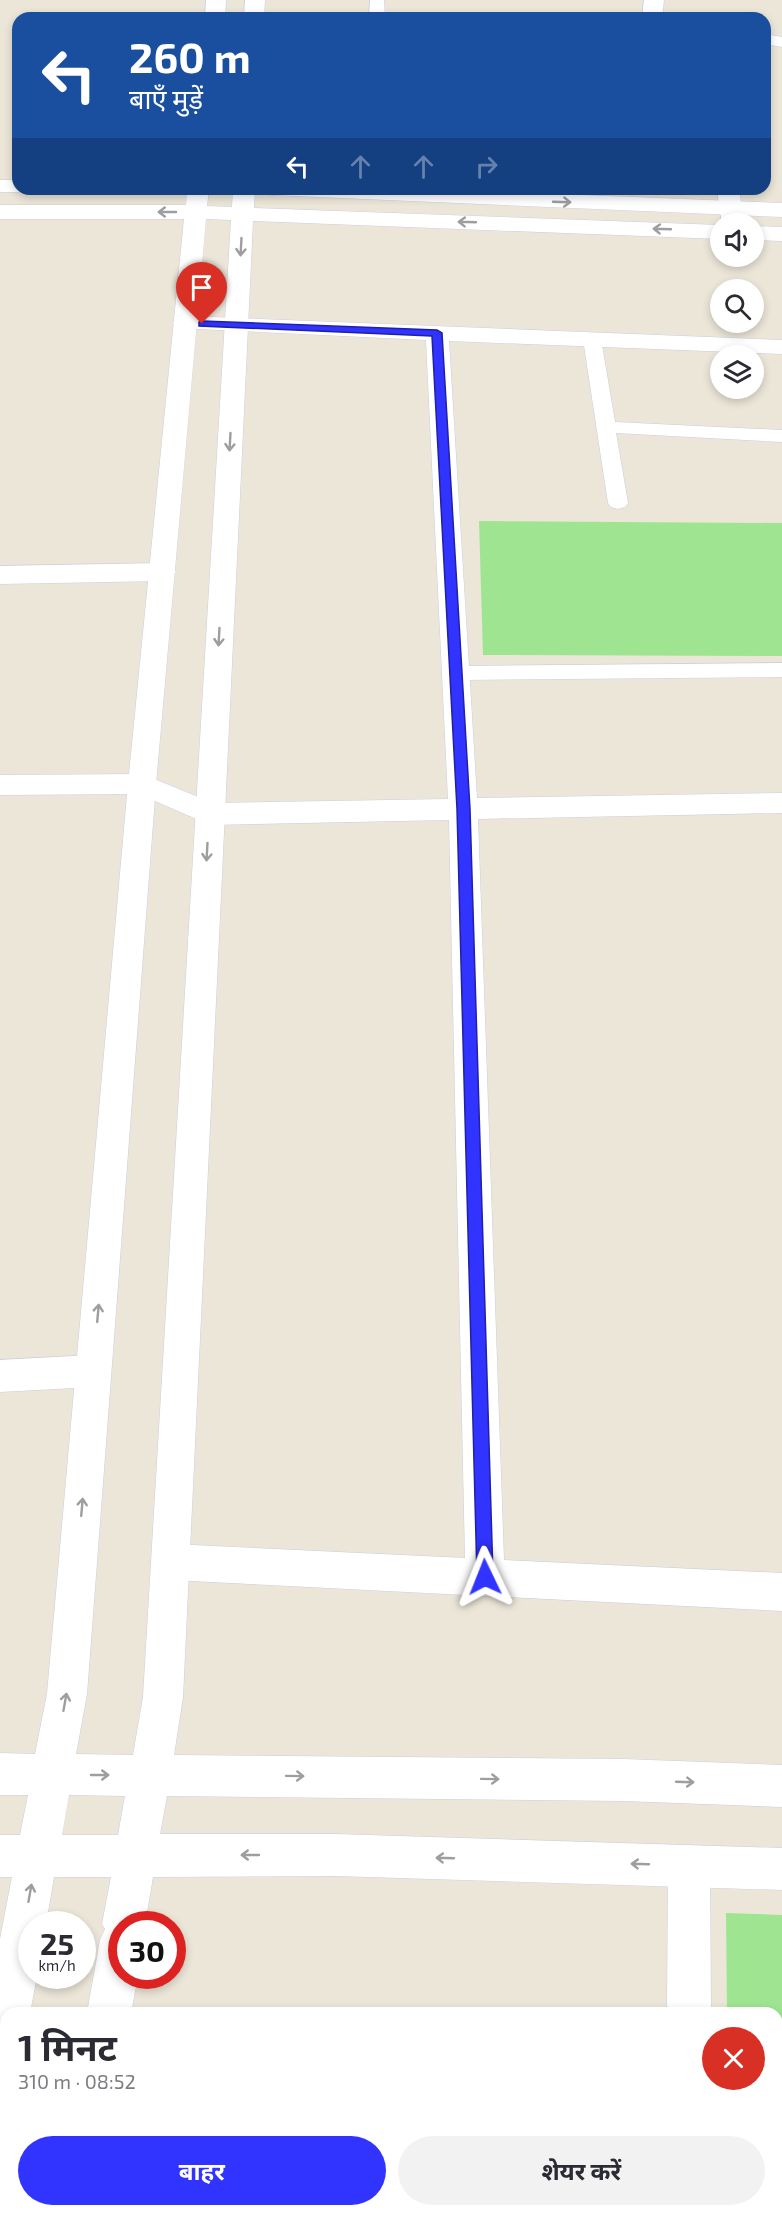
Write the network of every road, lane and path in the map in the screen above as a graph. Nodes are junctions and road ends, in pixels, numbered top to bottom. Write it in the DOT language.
graph roads {
  1 [pos="425,195"];
  2 [pos="197,200"];
  3 [pos="243,201"];
  4 [pos="731,207"];
  5 [pos="782,210"];
  6 [pos="0,212"];
  7 [pos="710,231"];
  8 [pos="764,233"];
  9 [pos="782,234"];
  10 [pos="185,323"];
  11 [pos="237,325"];
  12 [pos="437,333"];
  13 [pos="592,339"];
  14 [pos="782,346"];
  15 [pos="606,427"];
  16 [pos="782,436"];
  17 [pos="618,503"];
  18 [pos="163,572"];
  19 [pos="0,575"];
  20 [pos="782,670"];
  21 [pos="456,674"];
  22 [pos="142,784"];
  23 [pos="0,785"];
  24 [pos="782,803"];
  25 [pos="464,809"];
  26 [pos="210,814"];
  27 [pos="93,1371"];
  28 [pos="0,1376"];
  29 [pos="171,1562"];
  30 [pos="485,1577"];
  31 [pos="782,1592"];
  32 [pos="0,1774"];
  33 [pos="52,1775"];
  34 [pos="150,1775"];
  35 [pos="782,1786"];
  36 [pos="19,1856"];
  37 [pos="136,1856"];
  38 [pos="689,1866"];
  39 [pos="782,1869"];
  40 [pos="126,1911"];
  41 [pos="113,1989"];
  42 [pos="8,2007"];
  43 [pos="110,2007"];
  44 [pos="689,2007"];
  1 -- 4 [label="street, one-way"];
  2 -- 3 [label="street"];
  2 -- 6 [label="street, one-way"];
  2 -- 10 [label="street"];
  7 -- 3 [label="street, one-way"];
  3 -- 11 [label="street, one-way"];
  4 -- 5 [label="street"];
  8 -- 9 [label="street"];
  10 -- 11 [label="street"];
  10 -- 18 [label="street"];
  11 -- 12 [label="street"];
  11 -- 26 [label="street, one-way"];
  12 -- 13 [label="street"];
  12 -- 21 [label="street"];
  13 -- 14 [label="street"];
  13 -- 15 [label="lane"];
  15 -- 16 [label="lane"];
  15 -- 17 [label="lane"];
  18 -- 19 [label="street"];
  18 -- 22 [label="street"];
  20 -- 21 [label="lane"];
  21 -- 25 [label="street"];
  22 -- 23 [label="street"];
  22 -- 26 [label="street"];
  27 -- 22 [label="street, one-way"];
  24 -- 25 [label="street"];
  25 -- 26 [label="street"];
  25 -- 30 [label="street"];
  26 -- 29 [label="street, one-way"];
  27 -- 28 [label="street"];
  33 -- 27 [label="street, one-way"];
  29 -- 30 [label="street"];
  29 -- 34 [label="street"];
  30 -- 31 [label="street"];
  32 -- 33 [label="street"];
  33 -- 34 [label="street, one-way"];
  33 -- 36 [label="street"];
  34 -- 35 [label="street, one-way"];
  34 -- 37 [label="street"];
  36 -- 37 [label="street"];
  42 -- 36 [label="street, one-way"];
  38 -- 37 [label="street, one-way"];
  37 -- 40 [label="street"];
  38 -- 39 [label="street"];
  38 -- 44 [label="street"];
  41 -- 43 [label="street"];
}
